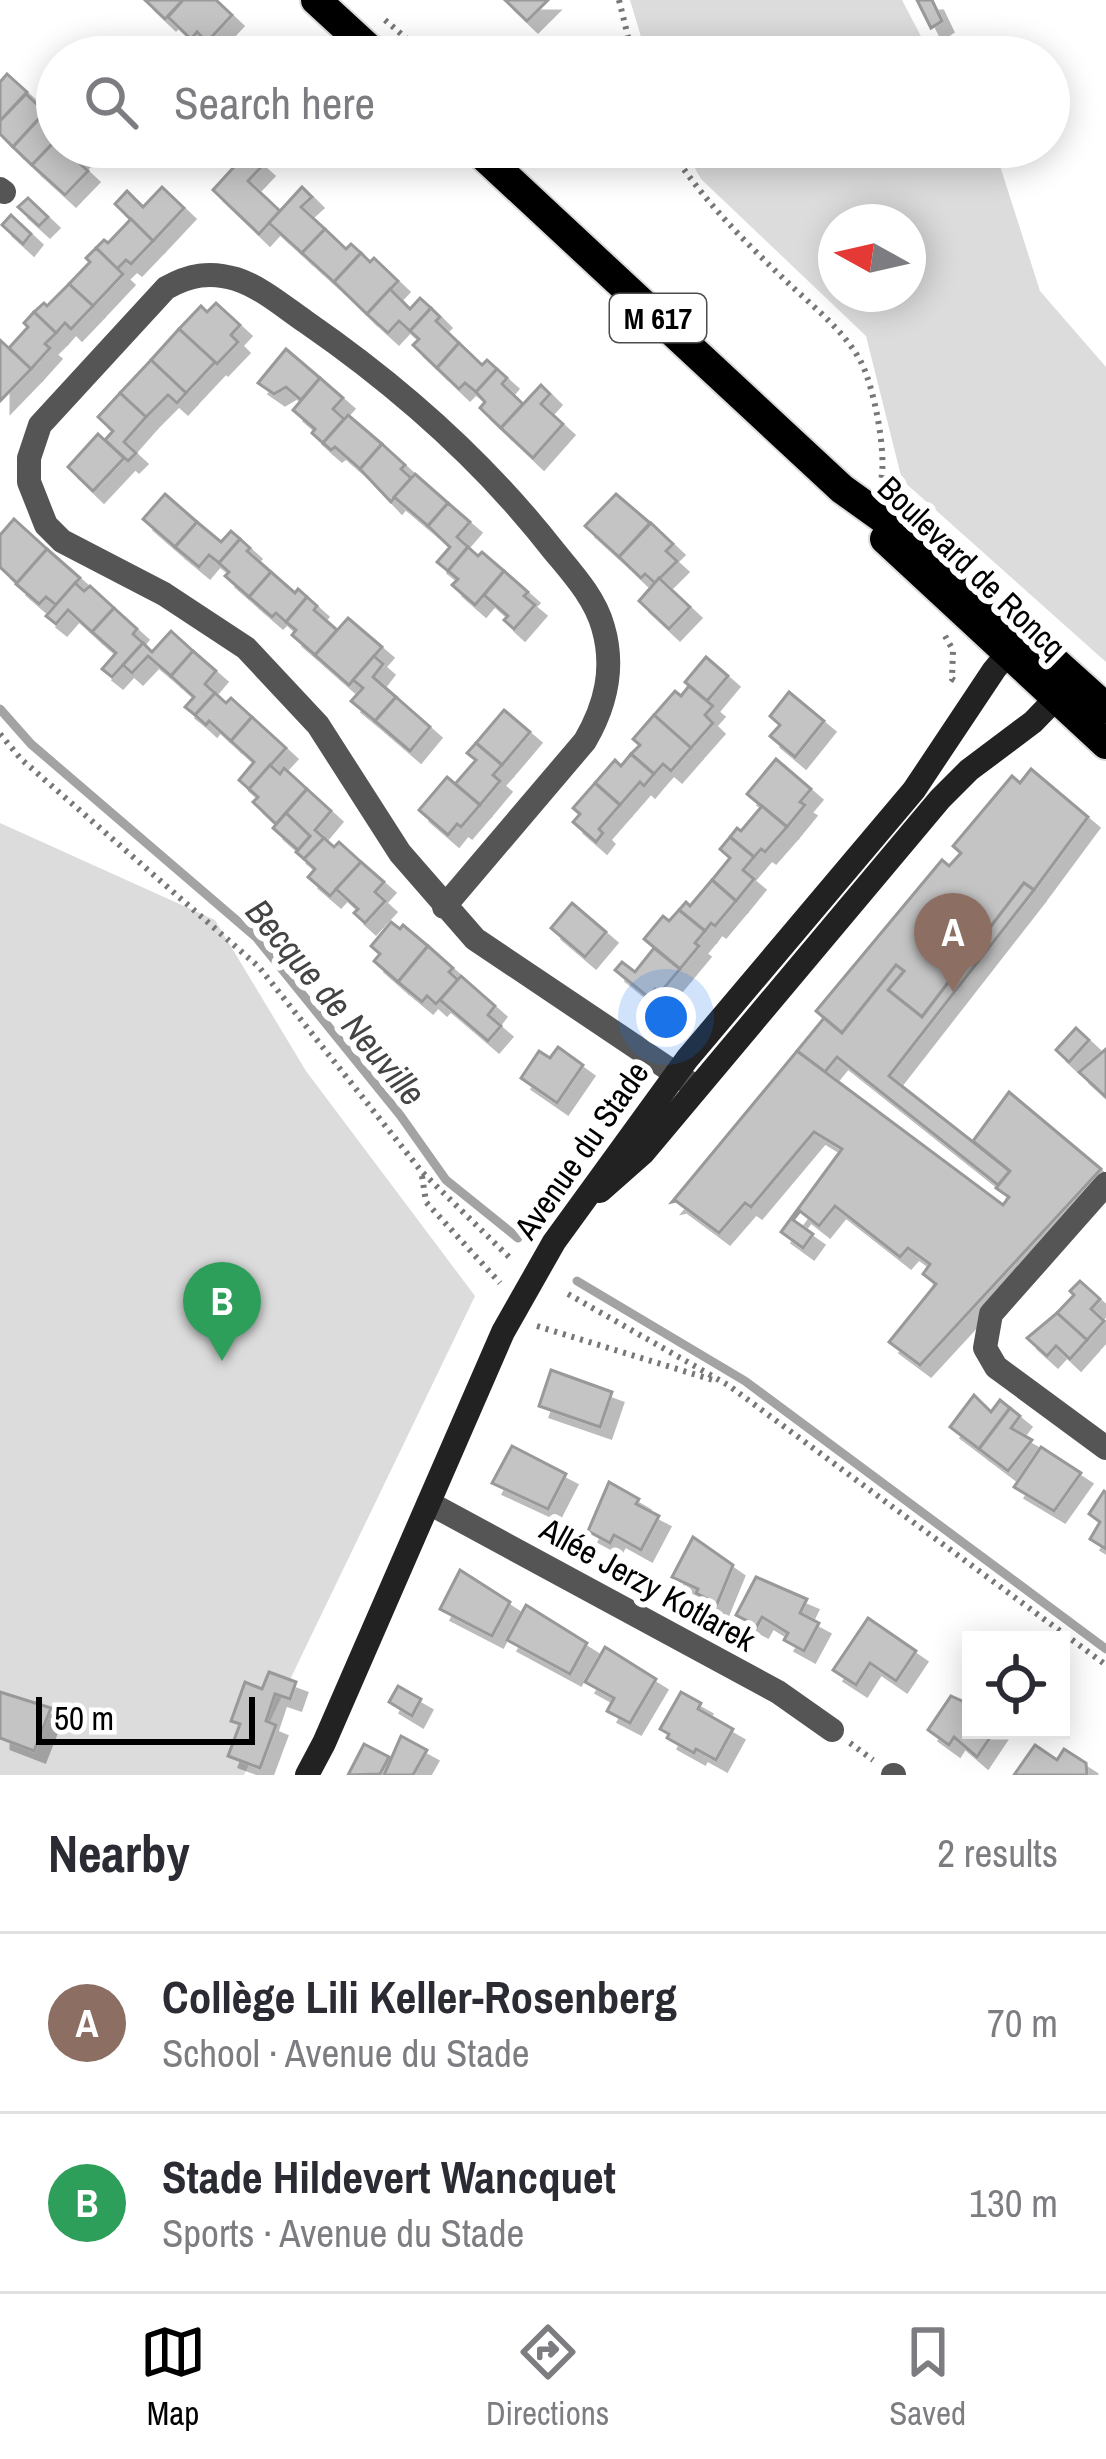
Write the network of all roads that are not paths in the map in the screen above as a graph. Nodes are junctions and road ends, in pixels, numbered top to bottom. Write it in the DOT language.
graph roads {
  1 [pos="316,0"];
  2 [pos="355,36"];
  3 [pos="497,168"];
  4 [pos="1016,644"];
  5 [pos="1065,689"];
  6 [pos="1106,709"];
  7 [pos="1106,744"];
  8 [pos="444,907"];
  9 [pos="675,1074"];
  10 [pos="698,1088"];
  11 [pos="1106,1184"];
  12 [pos="575,1212"];
  13 [pos="1106,1448"];
  14 [pos="429,1503"];
  15 [pos="832,1730"];
  16 [pos="307,1775"];
  1 -- 2 [label="main road"];
  3 -- 4 [label="main road, Boulevard de Roncq / M 617"];
  4 -- 5 [label="main road, Boulevard de Roncq / M 617"];
  4 -- 9 [label="main road, Avenue du Stade"];
  5 -- 6 [label="main road, Boulevard de Roncq / M 617"];
  5 -- 7 [label="main road, Boulevard de Roncq / M 617"];
  5 -- 10 [label="main road"];
  8 -- 8 [label="street"];
  8 -- 9 [label="street"];
  9 -- 10 [label="street"];
  9 -- 12 [label="main road, Avenue du Stade"];
  10 -- 12 [label="main road"];
  11 -- 13 [label="street"];
  12 -- 14 [label="main road, Avenue du Stade"];
  14 -- 15 [label="street, Allée Jerzy Kotlarek"];
  14 -- 16 [label="main road, Avenue du Stade"];
}
